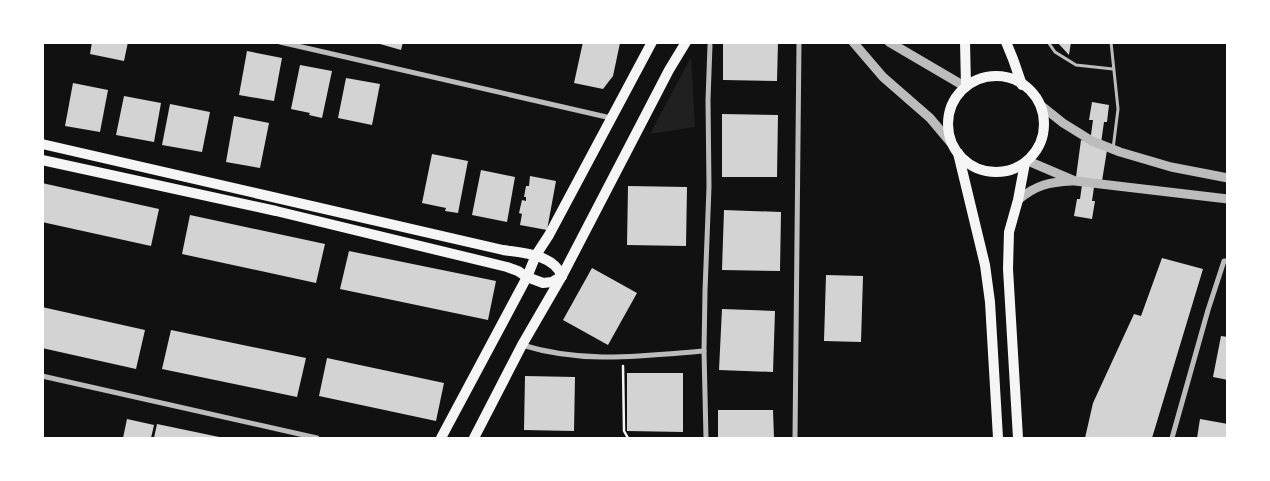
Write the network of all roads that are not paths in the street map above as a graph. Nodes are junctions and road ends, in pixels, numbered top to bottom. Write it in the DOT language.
graph roads {
  1 [pos="280,42"];
  2 [pos="652,42"];
  3 [pos="686,42"];
  4 [pos="799,42"];
  5 [pos="853,42"];
  6 [pos="889,42"];
  7 [pos="965,42"];
  8 [pos="1006,42"];
  9 [pos="1048,42"];
  10 [pos="1111,42"];
  11 [pos="710,44"];
  12 [pos="1113,69"];
  13 [pos="1022,85"];
  14 [pos="965,86"];
  15 [pos="1043,107"];
  16 [pos="611,118"];
  17 [pos="951,143"];
  18 [pos="42,144"];
  19 [pos="1113,149"];
  20 [pos="958,154"];
  21 [pos="42,160"];
  22 [pos="1026,162"];
  23 [pos="1228,178"];
  24 [pos="1075,181"];
  25 [pos="1228,199"];
  26 [pos="1018,200"];
  27 [pos="536,255"];
  28 [pos="1228,261"];
  29 [pos="562,276"];
  30 [pos="527,277"];
  31 [pos="522,345"];
  32 [pos="704,351"];
  33 [pos="42,376"];
  34 [pos="318,438"];
  35 [pos="441,438"];
  36 [pos="474,438"];
  37 [pos="706,438"];
  38 [pos="795,438"];
  39 [pos="998,438"];
  40 [pos="1018,438"];
  41 [pos="1172,438"];
  1 -- 16 [label="street"];
  2 -- 16 [label="main road"];
  3 -- 29 [label="main road"];
  4 -- 38 [label="street"];
  5 -- 17 [label="street"];
  6 -- 14 [label="street"];
  7 -- 14 [label="main road"];
  8 -- 13 [label="main road"];
  9 -- 12 [label="lane"];
  10 -- 12 [label="lane"];
  11 -- 32 [label="street"];
  12 -- 19 [label="lane"];
  13 -- 14 [label="main road"];
  13 -- 15 [label="main road"];
  14 -- 17 [label="main road"];
  15 -- 19 [label="street"];
  15 -- 22 [label="main road"];
  16 -- 27 [label="main road"];
  17 -- 20 [label="main road"];
  18 -- 27 [label="main road"];
  19 -- 23 [label="street"];
  20 -- 22 [label="main road"];
  20 -- 39 [label="main road"];
  21 -- 30 [label="main road"];
  22 -- 24 [label="street"];
  22 -- 26 [label="main road"];
  24 -- 25 [label="street"];
  24 -- 26 [label="street"];
  26 -- 40 [label="main road"];
  27 -- 29 [label="main road"];
  27 -- 30 [label="main road"];
  28 -- 41 [label="street"];
  29 -- 30 [label="main road"];
  29 -- 31 [label="main road"];
  30 -- 35 [label="main road"];
  31 -- 32 [label="street"];
  31 -- 36 [label="main road"];
  32 -- 37 [label="street"];
  33 -- 34 [label="street"];
}
